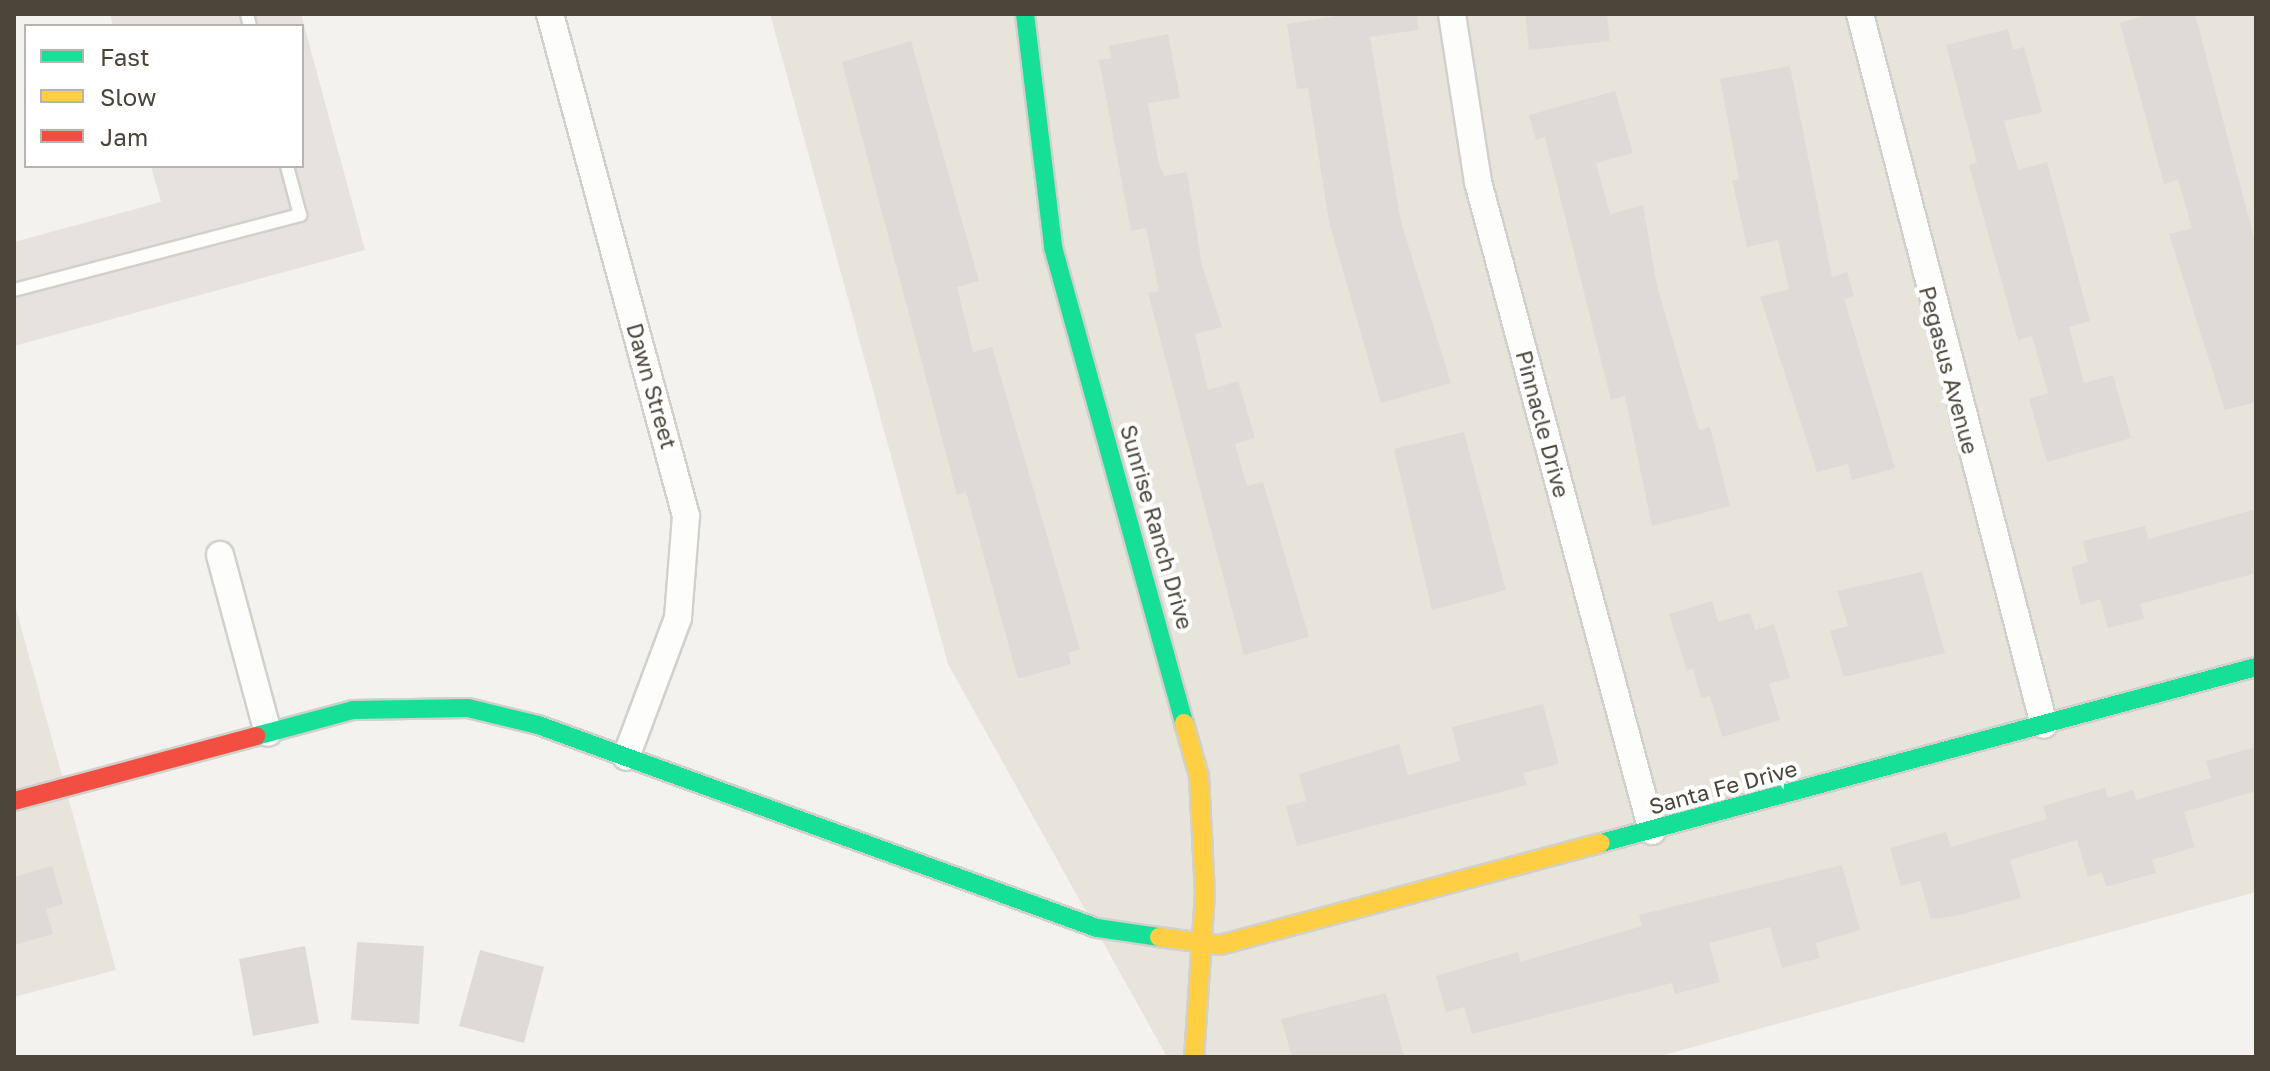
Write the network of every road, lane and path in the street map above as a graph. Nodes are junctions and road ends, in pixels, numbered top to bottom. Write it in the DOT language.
graph roads {
  1 [pos="550,14"];
  2 [pos="1025,14"];
  3 [pos="1452,14"];
  4 [pos="1860,14"];
  5 [pos="288,168"];
  6 [pos="14,290"];
  7 [pos="220,555"];
  8 [pos="2256,667"];
  9 [pos="2044,725"];
  10 [pos="268,733"];
  11 [pos="626,757"];
  12 [pos="14,801"];
  13 [pos="1652,831"];
  14 [pos="1202,945"];
  15 [pos="1194,1057"];
  1 -- 11 [label="street, Dawn Street"];
  2 -- 14 [label="street, Sunrise Ranch Drive"];
  3 -- 13 [label="street, Pinnacle Drive"];
  4 -- 9 [label="street, Pegasus Avenue"];
  5 -- 6 [label="lane"];
  7 -- 10 [label="street"];
  8 -- 9 [label="street, Santa Fe Drive"];
  9 -- 13 [label="street, Santa Fe Drive"];
  10 -- 11 [label="street, Santa Fe Drive"];
  10 -- 12 [label="street, Santa Fe Drive"];
  11 -- 14 [label="street, Santa Fe Drive"];
  13 -- 14 [label="street, Santa Fe Drive"];
  14 -- 15 [label="street, Sunrise Ranch Drive"];
}
